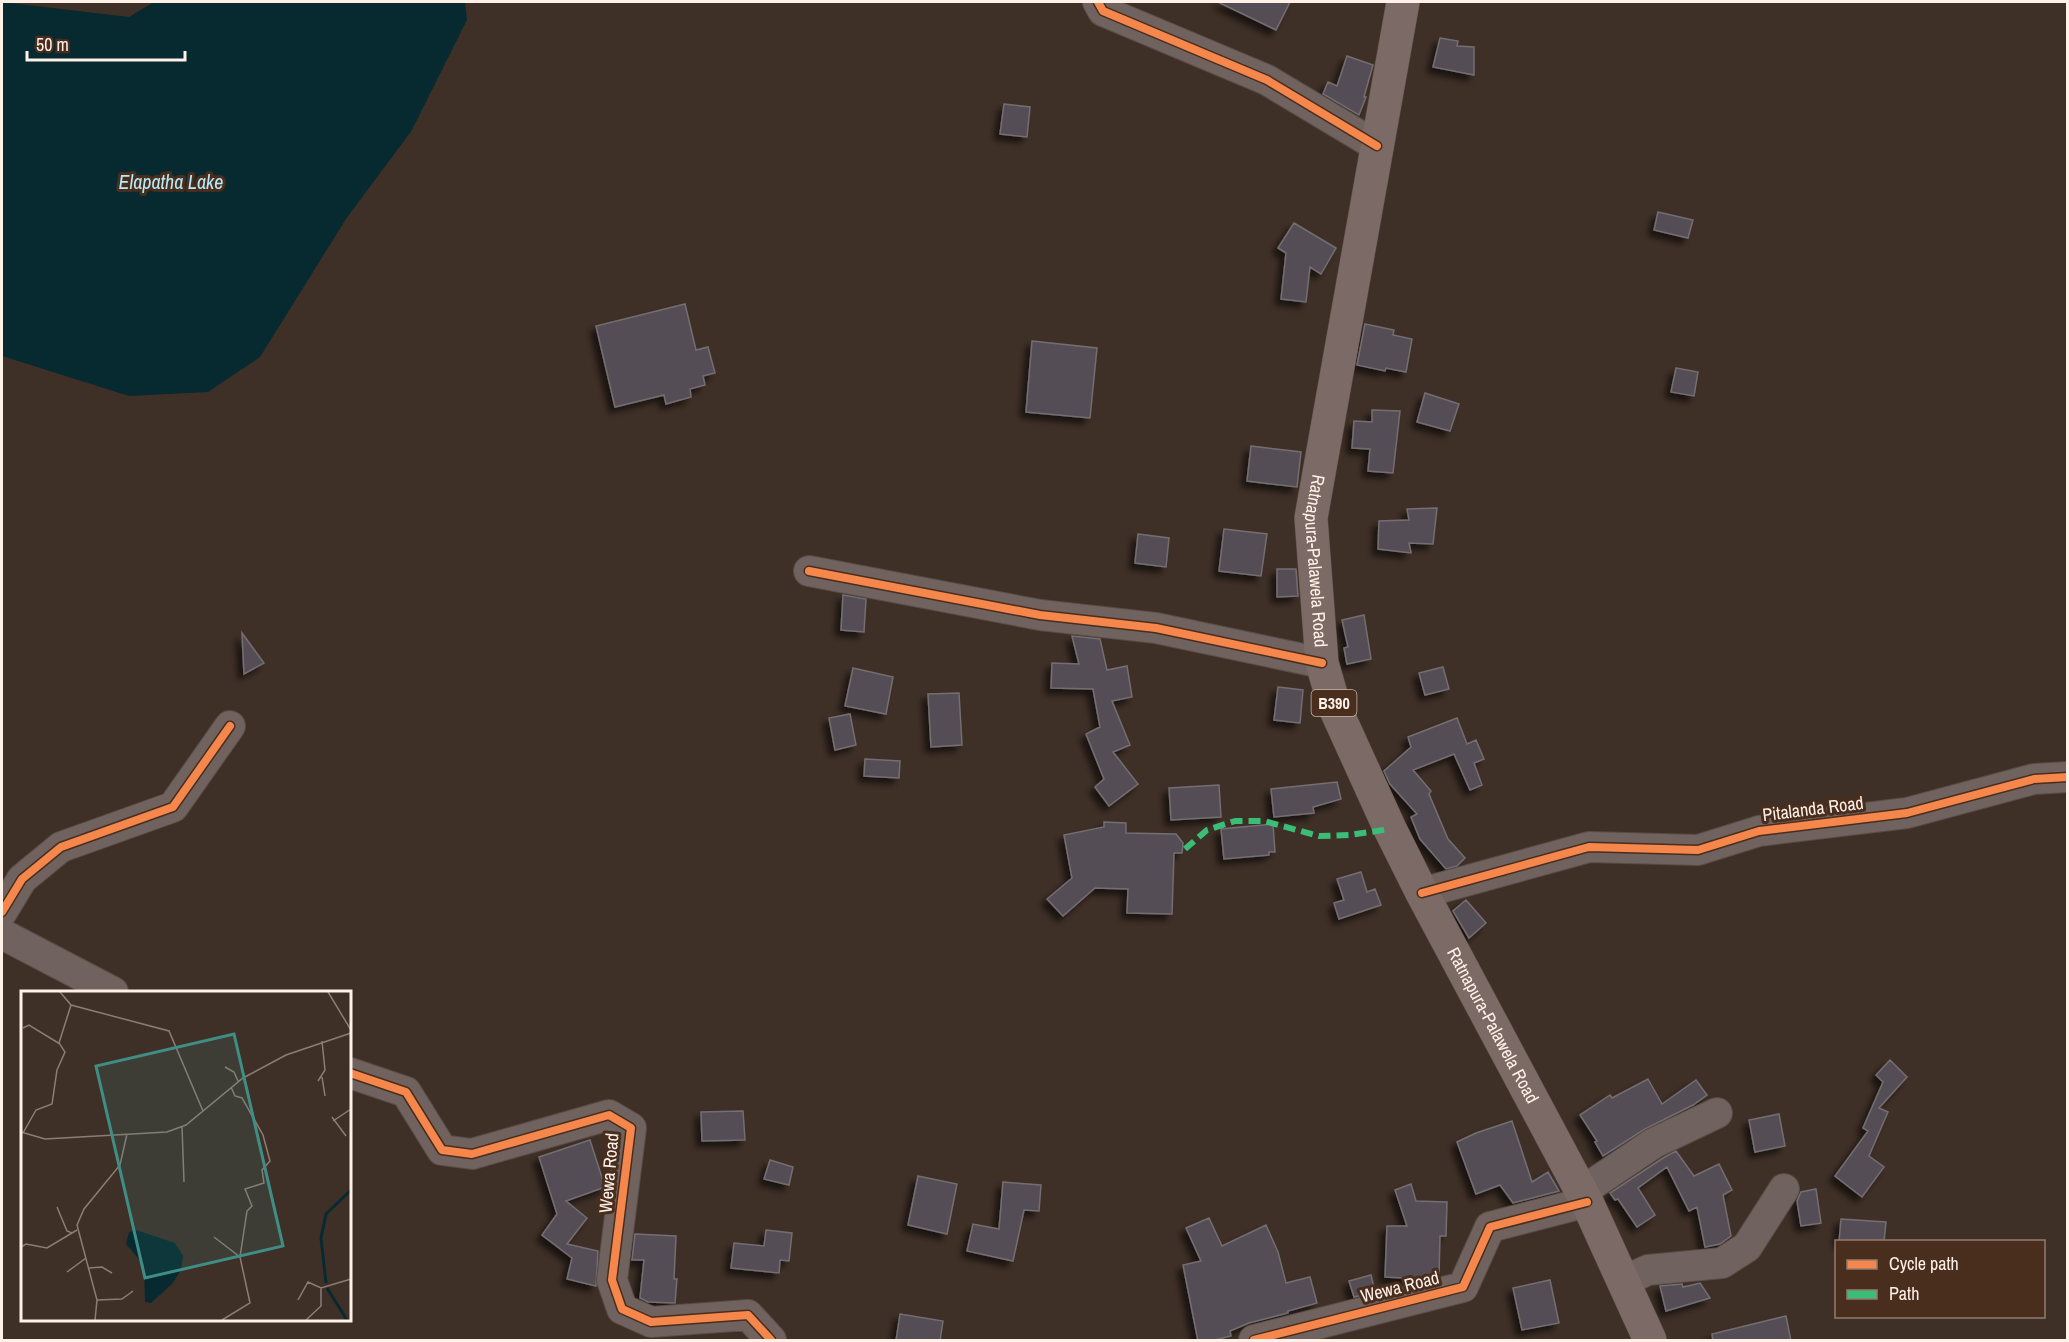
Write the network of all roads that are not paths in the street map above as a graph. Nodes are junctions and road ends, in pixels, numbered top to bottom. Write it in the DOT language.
graph roads {
  1 [pos="1098,2"];
  2 [pos="1403,2"];
  3 [pos="1377,146"];
  4 [pos="809,572"];
  5 [pos="1323,663"];
  6 [pos="230,726"];
  7 [pos="2067,777"];
  8 [pos="1422,893"];
  9 [pos="2,912"];
  10 [pos="2,934"];
  11 [pos="109,991"];
  12 [pos="351,1073"];
  13 [pos="1717,1113"];
  14 [pos="1784,1189"];
  15 [pos="1584,1197"];
  16 [pos="1624,1281"];
  17 [pos="771,1341"];
  18 [pos="1254,1341"];
  19 [pos="1650,1341"];
  1 -- 3 [label="street"];
  2 -- 3 [label="main road, Ratnapura-Palawela Road / B390"];
  3 -- 5 [label="main road, Ratnapura-Palawela Road / B390"];
  4 -- 5 [label="street"];
  5 -- 8 [label="main road, Ratnapura-Palawela Road / B390"];
  6 -- 9 [label="street"];
  7 -- 8 [label="street, Pitalanda Road"];
  8 -- 15 [label="main road, Ratnapura-Palawela Road / B390"];
  10 -- 11 [label="street"];
  12 -- 17 [label="street, Wewa Road"];
  13 -- 15 [label="street"];
  14 -- 16 [label="street"];
  15 -- 16 [label="main road, Ratnapura-Palawela Road / B390"];
  15 -- 18 [label="street, Wewa Road"];
  16 -- 19 [label="main road, Ratnapura-Palawela Road / B390"];
}
